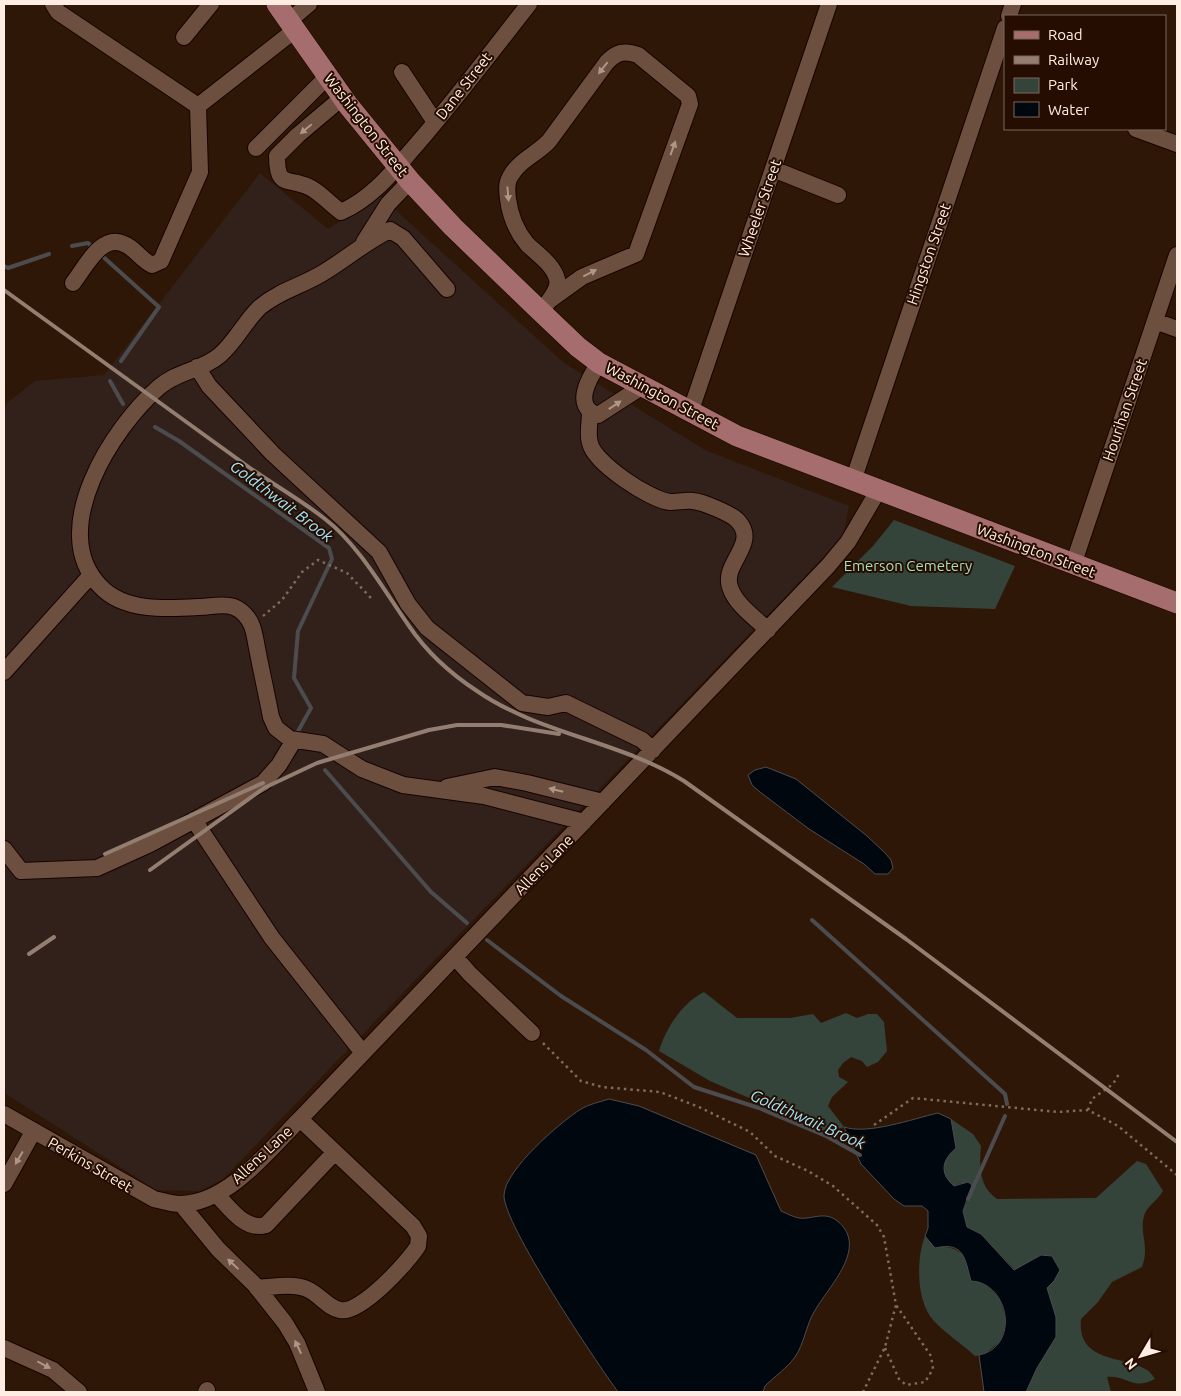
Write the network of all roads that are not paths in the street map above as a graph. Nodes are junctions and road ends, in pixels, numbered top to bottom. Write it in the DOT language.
graph roads {
  1 [pos="53,4"];
  2 [pos="211,4"];
  3 [pos="309,4"];
  4 [pos="529,4"];
  5 [pos="829,4"];
  6 [pos="287,18"];
  7 [pos="1004,31"];
  8 [pos="184,37"];
  9 [pos="402,72"];
  10 [pos="328,76"];
  11 [pos="343,97"];
  12 [pos="198,106"];
  13 [pos="435,122"];
  14 [pos="1139,130"];
  15 [pos="1177,144"];
  16 [pos="256,148"];
  17 [pos="773,169"];
  18 [pos="404,173"];
  19 [pos="838,195"];
  20 [pos="361,246"];
  21 [pos="1177,254"];
  22 [pos="73,282"];
  23 [pos="447,289"];
  24 [pos="545,306"];
  25 [pos="1155,321"];
  26 [pos="1177,329"];
  27 [pos="599,363"];
  28 [pos="197,367"];
  29 [pos="643,386"];
  30 [pos="590,413"];
  31 [pos="690,413"];
  32 [pos="854,481"];
  33 [pos="878,491"];
  34 [pos="1073,565"];
  35 [pos="91,575"];
  36 [pos="1177,603"];
  37 [pos="768,630"];
  38 [pos="4,672"];
  39 [pos="294,740"];
  40 [pos="653,750"];
  41 [pos="439,789"];
  42 [pos="603,802"];
  43 [pos="194,820"];
  44 [pos="584,822"];
  45 [pos="4,849"];
  46 [pos="455,957"];
  47 [pos="532,1033"];
  48 [pos="363,1053"];
  49 [pos="4,1114"];
  50 [pos="300,1119"];
  51 [pos="33,1132"];
  52 [pos="335,1152"];
  53 [pos="4,1184"];
  54 [pos="218,1195"];
  55 [pos="181,1204"];
  56 [pos="257,1288"];
  57 [pos="4,1348"];
  58 [pos="79,1392"];
  59 [pos="317,1392"];
  1 -- 12 [label="street"];
  2 -- 8 [label="street"];
  3 -- 6 [label="street"];
  4 -- 13 [label="street, Dane Street"];
  5 -- 17 [label="street, Wheeler Street"];
  6 -- 10 [label="main road, Washington Street"];
  6 -- 12 [label="street"];
  7 -- 32 [label="street, Hingston Street"];
  9 -- 13 [label="street"];
  10 -- 11 [label="main road, Washington Street"];
  10 -- 16 [label="street"];
  11 -- 18 [label="main road, Washington Street"];
  11 -- 18 [label="street, one-way"];
  12 -- 22 [label="street"];
  13 -- 18 [label="street, Dane Street"];
  14 -- 15 [label="street"];
  17 -- 19 [label="street"];
  17 -- 31 [label="street, Wheeler Street"];
  18 -- 20 [label="street"];
  18 -- 24 [label="main road, Washington Street"];
  20 -- 23 [label="street"];
  20 -- 28 [label="street"];
  21 -- 25 [label="street, Hourihan Street"];
  24 -- 24 [label="street, one-way"];
  24 -- 27 [label="main road, Washington Street"];
  25 -- 26 [label="street"];
  25 -- 34 [label="street, Hourihan Street"];
  27 -- 29 [label="main road, Washington Street"];
  27 -- 30 [label="street"];
  28 -- 35 [label="street"];
  28 -- 40 [label="street"];
  30 -- 29 [label="street, one-way"];
  29 -- 31 [label="main road, Washington Street"];
  30 -- 37 [label="street"];
  31 -- 32 [label="main road, Washington Street"];
  32 -- 33 [label="main road, Washington Street"];
  33 -- 34 [label="main road, Washington Street"];
  33 -- 37 [label="street, Allens Lane"];
  34 -- 36 [label="main road, Washington Street"];
  35 -- 38 [label="street"];
  35 -- 39 [label="street"];
  37 -- 40 [label="street, Allens Lane"];
  39 -- 41 [label="street"];
  39 -- 43 [label="street"];
  40 -- 42 [label="street, Allens Lane"];
  42 -- 41 [label="street, one-way"];
  41 -- 44 [label="street"];
  42 -- 44 [label="street, Allens Lane"];
  43 -- 45 [label="street"];
  43 -- 48 [label="street"];
  44 -- 46 [label="street, Allens Lane"];
  46 -- 47 [label="street"];
  46 -- 48 [label="street, Allens Lane"];
  48 -- 50 [label="street, Allens Lane"];
  49 -- 51 [label="street, Perkins Street"];
  50 -- 52 [label="street"];
  50 -- 54 [label="street, Allens Lane"];
  51 -- 53 [label="street, one-way"];
  51 -- 55 [label="street, Perkins Street"];
  52 -- 54 [label="street"];
  52 -- 56 [label="street"];
  54 -- 55 [label="street, Allens Lane"];
  56 -- 55 [label="street, one-way"];
  59 -- 56 [label="street, one-way"];
  57 -- 58 [label="street, one-way"];
}
